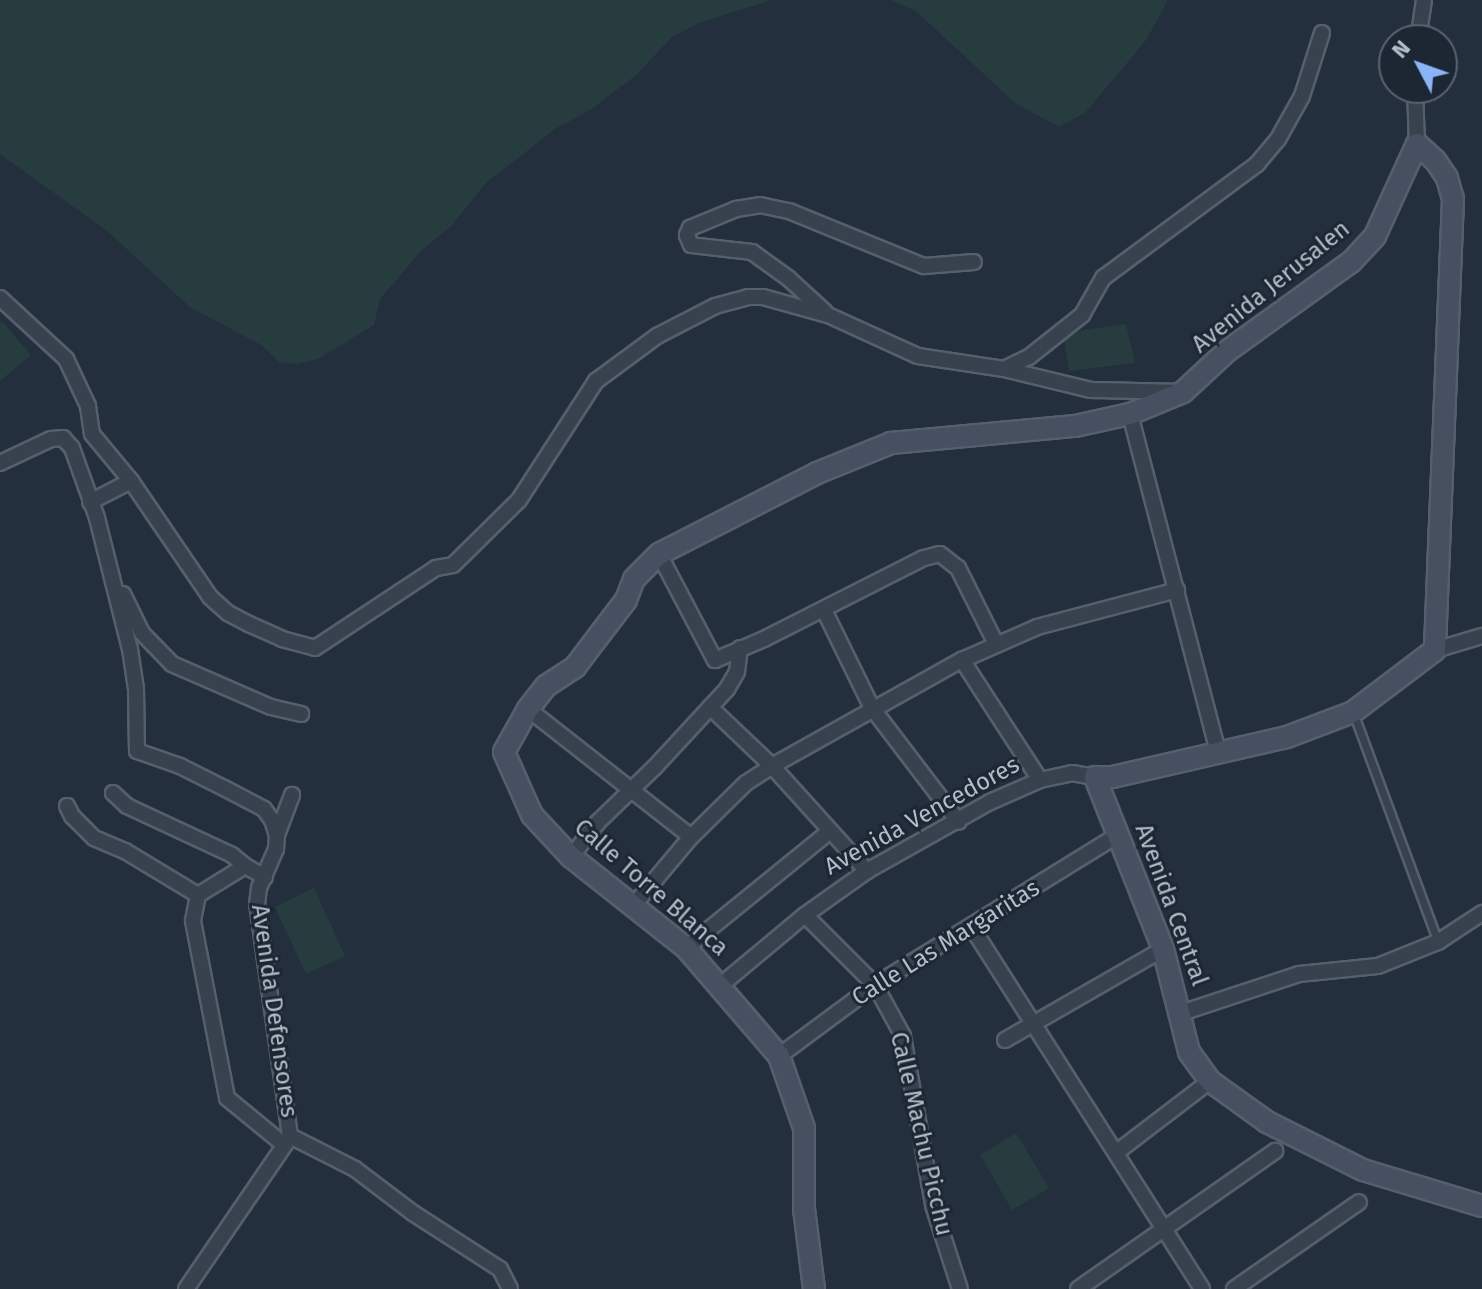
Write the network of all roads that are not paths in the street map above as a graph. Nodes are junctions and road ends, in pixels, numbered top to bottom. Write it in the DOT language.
graph roads {
  1 [pos="1424,0"];
  2 [pos="1420,24"];
  3 [pos="1322,33"];
  4 [pos="1416,104"];
  5 [pos="1417,144"];
  6 [pos="974,262"];
  7 [pos="0,298"];
  8 [pos="828,315"];
  9 [pos="1004,369"];
  10 [pos="1189,387"];
  11 [pos="1130,414"];
  12 [pos="0,463"];
  13 [pos="131,481"];
  14 [pos="90,502"];
  15 [pos="659,554"];
  16 [pos="110,569"];
  17 [pos="1177,590"];
  18 [pos="824,610"];
  19 [pos="1476,637"];
  20 [pos="996,644"];
  21 [pos="740,648"];
  22 [pos="1435,650"];
  23 [pos="1482,651"];
  24 [pos="962,660"];
  25 [pos="710,707"];
  26 [pos="872,708"];
  27 [pos="528,709"];
  28 [pos="1353,712"];
  29 [pos="301,714"];
  30 [pos="1218,753"];
  31 [pos="772,766"];
  32 [pos="1095,777"];
  33 [pos="1040,780"];
  34 [pos="630,792"];
  35 [pos="113,793"];
  36 [pos="292,795"];
  37 [pos="67,806"];
  38 [pos="959,822"];
  39 [pos="830,831"];
  40 [pos="277,835"];
  41 [pos="1118,835"];
  42 [pos="691,837"];
  43 [pos="571,857"];
  44 [pos="245,866"];
  45 [pos="867,871"];
  46 [pos="265,877"];
  47 [pos="198,895"];
  48 [pos="633,906"];
  49 [pos="1482,913"];
  50 [pos="805,915"];
  51 [pos="971,926"];
  52 [pos="1438,942"];
  53 [pos="686,948"];
  54 [pos="1163,949"];
  55 [pos="721,985"];
  56 [pos="875,985"];
  57 [pos="1181,1013"];
  58 [pos="1036,1023"];
  59 [pos="1005,1040"];
  60 [pos="779,1056"];
  61 [pos="1210,1081"];
  62 [pos="287,1140"];
  63 [pos="1275,1151"];
  64 [pos="1117,1152"];
  65 [pos="1359,1202"];
  66 [pos="1482,1206"];
  67 [pos="1163,1227"];
  68 [pos="186,1289"];
  69 [pos="510,1289"];
  70 [pos="814,1289"];
  71 [pos="960,1289"];
  72 [pos="1078,1289"];
  73 [pos="1202,1289"];
  74 [pos="1234,1289"];
  1 -- 2 [label="street"];
  3 -- 9 [label="street"];
  4 -- 5 [label="street"];
  5 -- 10 [label="street, Avenida Jerusalen"];
  5 -- 22 [label="street"];
  6 -- 8 [label="street"];
  7 -- 13 [label="street"];
  8 -- 9 [label="street"];
  8 -- 13 [label="street"];
  9 -- 10 [label="street"];
  10 -- 11 [label="street"];
  11 -- 15 [label="street"];
  11 -- 17 [label="street"];
  12 -- 14 [label="street"];
  13 -- 14 [label="street"];
  14 -- 16 [label="street"];
  15 -- 21 [label="street"];
  15 -- 27 [label="street"];
  16 -- 29 [label="street"];
  16 -- 40 [label="street"];
  17 -- 20 [label="street"];
  17 -- 30 [label="street"];
  18 -- 20 [label="street"];
  18 -- 21 [label="street"];
  18 -- 26 [label="street"];
  19 -- 22 [label="street, Avenida Vencedores"];
  19 -- 23 [label="street"];
  20 -- 24 [label="street"];
  21 -- 25 [label="street"];
  22 -- 28 [label="street, Avenida Vencedores"];
  24 -- 26 [label="street"];
  24 -- 33 [label="street"];
  25 -- 31 [label="street"];
  25 -- 34 [label="street"];
  26 -- 31 [label="street"];
  26 -- 38 [label="street"];
  27 -- 34 [label="street"];
  27 -- 43 [label="street, Calle Torre Blanca"];
  28 -- 30 [label="street, Avenida Vencedores"];
  28 -- 52 [label="lane"];
  30 -- 32 [label="street, Avenida Vencedores"];
  31 -- 39 [label="street"];
  31 -- 42 [label="street"];
  32 -- 33 [label="street, Avenida Vencedores"];
  32 -- 41 [label="street, Avenida Central"];
  33 -- 38 [label="street, Avenida Vencedores"];
  34 -- 42 [label="street"];
  34 -- 43 [label="street"];
  35 -- 44 [label="street"];
  36 -- 40 [label="street, Avenida Defensores"];
  37 -- 47 [label="street"];
  38 -- 45 [label="street, Avenida Vencedores"];
  39 -- 45 [label="street"];
  39 -- 53 [label="street"];
  40 -- 46 [label="street, Avenida Defensores"];
  41 -- 51 [label="street, Calle Las Margaritas"];
  41 -- 54 [label="street, Avenida Central"];
  42 -- 48 [label="street"];
  43 -- 48 [label="street, Calle Torre Blanca"];
  44 -- 46 [label="street"];
  44 -- 47 [label="street"];
  45 -- 50 [label="street, Avenida Vencedores"];
  46 -- 62 [label="street, Avenida Defensores"];
  47 -- 62 [label="street"];
  48 -- 53 [label="street, Calle Torre Blanca"];
  49 -- 52 [label="street"];
  50 -- 55 [label="street, Avenida Vencedores"];
  50 -- 56 [label="street, Calle Machu Picchu"];
  51 -- 56 [label="street, Calle Las Margaritas"];
  51 -- 58 [label="street"];
  52 -- 57 [label="street"];
  53 -- 55 [label="street, Calle Torre Blanca"];
  54 -- 57 [label="street, Avenida Central"];
  54 -- 58 [label="street"];
  55 -- 60 [label="street, Calle Torre Blanca"];
  56 -- 60 [label="street, Calle Las Margaritas"];
  56 -- 71 [label="street, Calle Machu Picchu"];
  57 -- 61 [label="street, Avenida Central"];
  58 -- 59 [label="street"];
  58 -- 64 [label="street"];
  60 -- 70 [label="street, Calle Torre Blanca"];
  61 -- 64 [label="street"];
  61 -- 66 [label="street, Avenida Central"];
  62 -- 68 [label="street"];
  62 -- 69 [label="street"];
  63 -- 67 [label="street"];
  64 -- 67 [label="street"];
  65 -- 74 [label="street"];
  67 -- 72 [label="street"];
  67 -- 73 [label="street"];
}
